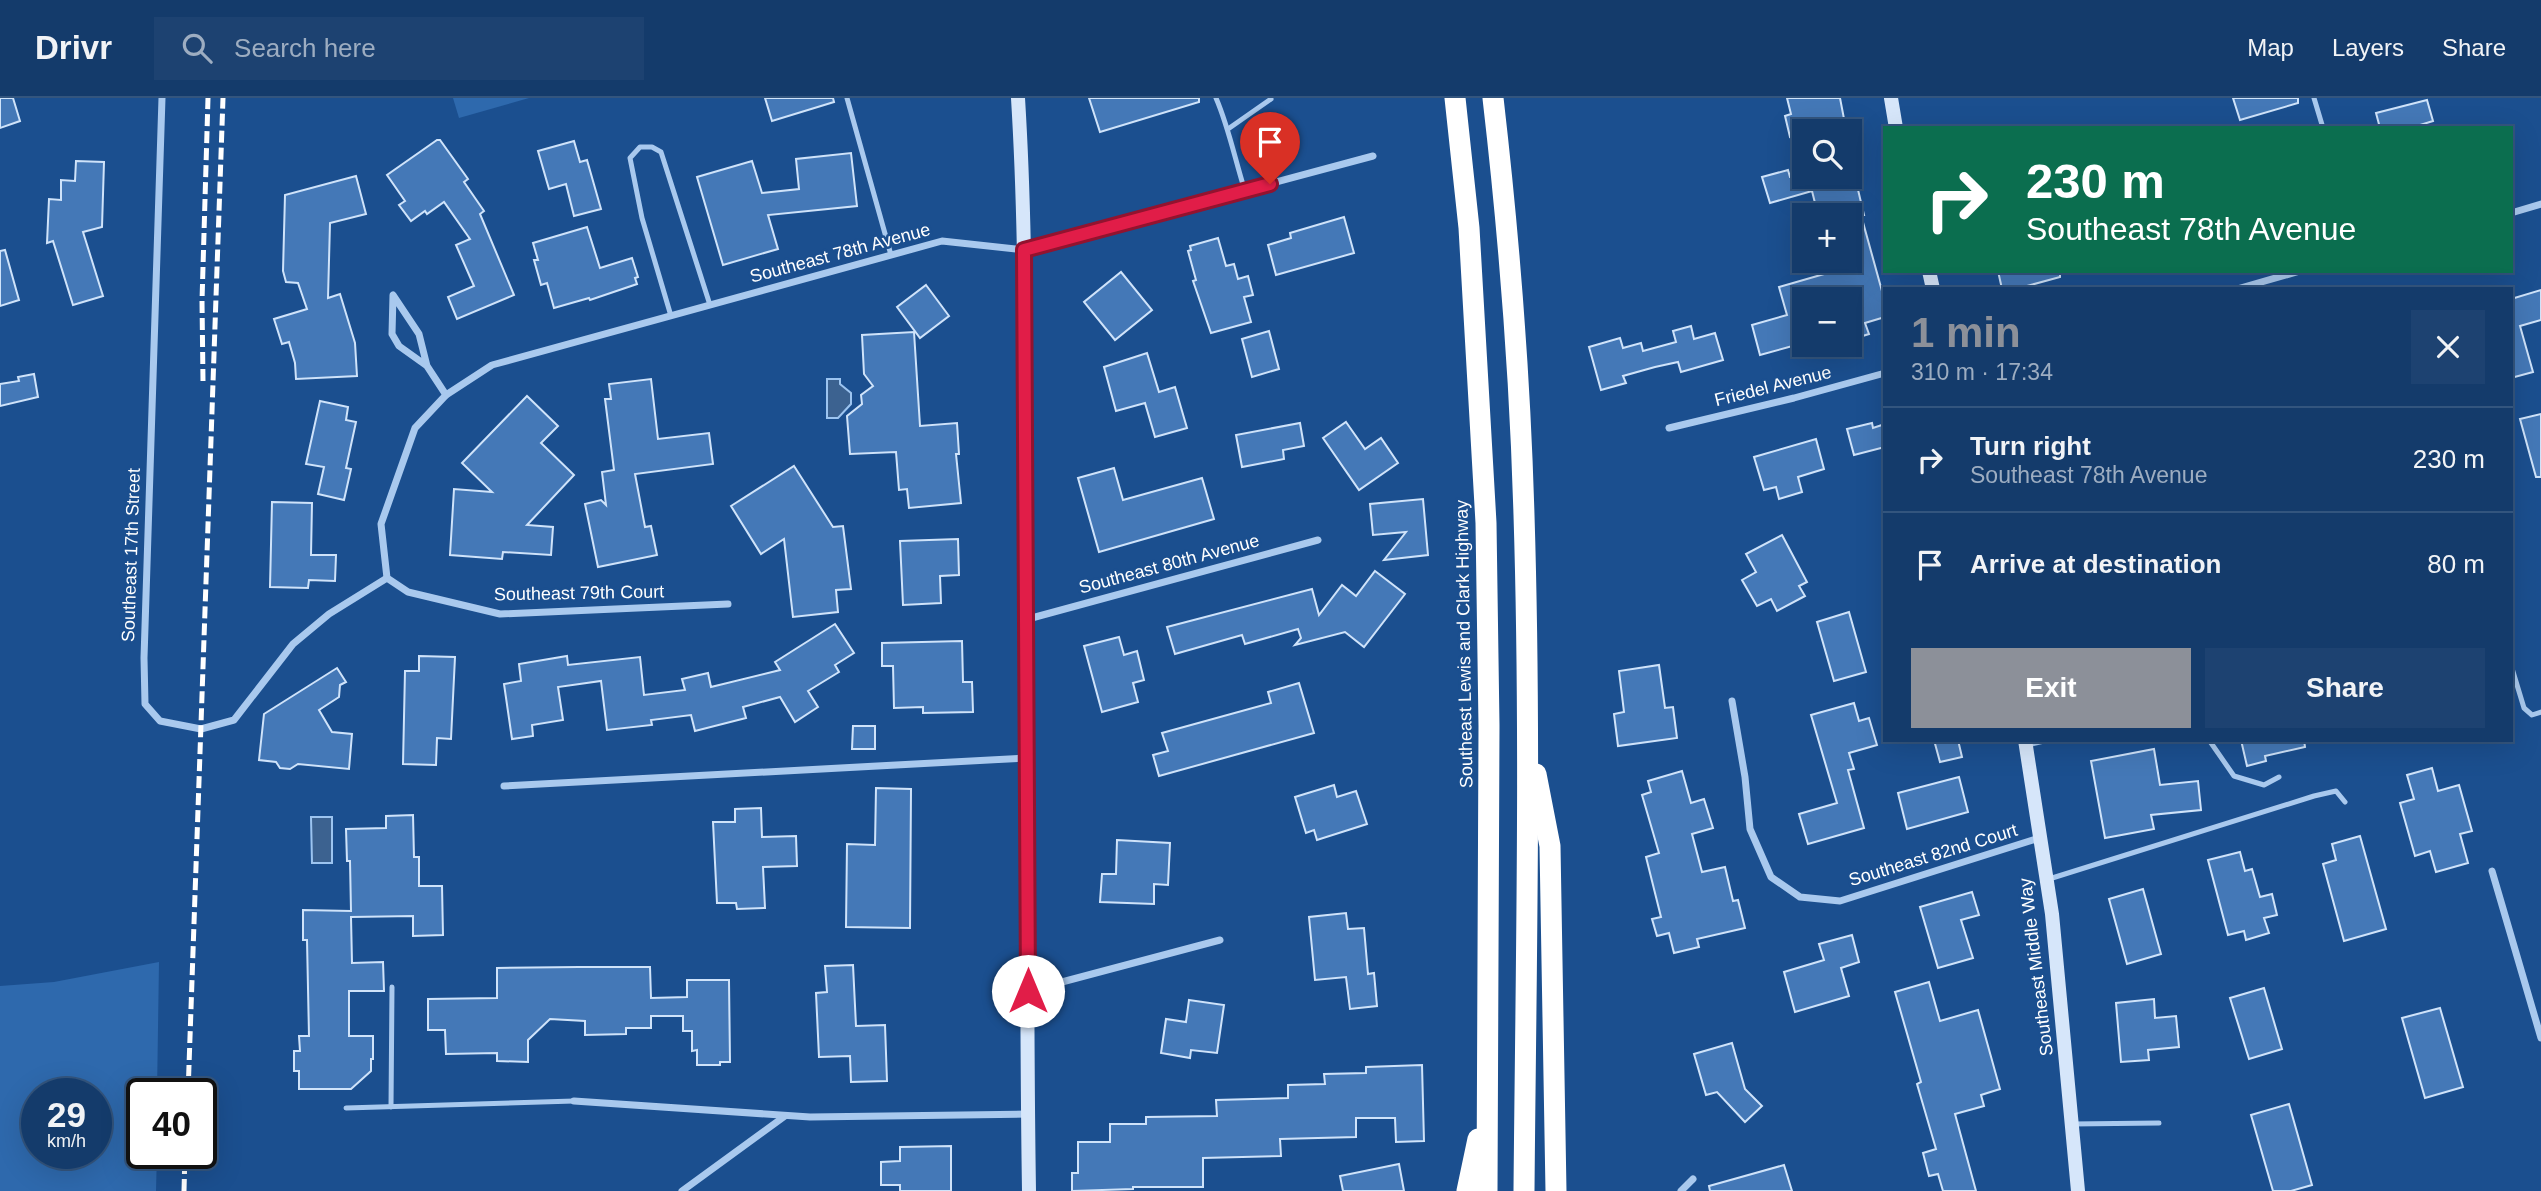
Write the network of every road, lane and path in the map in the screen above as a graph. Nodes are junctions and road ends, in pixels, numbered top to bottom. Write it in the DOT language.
graph roads {
  1 [pos="162,98"];
  2 [pos="848,98"];
  3 [pos="1018,98"];
  4 [pos="1216,98"];
  5 [pos="1455,98"];
  6 [pos="1493,98"];
  7 [pos="1891,98"];
  8 [pos="2314,98"];
  9 [pos="1270,99"];
  10 [pos="1896,126"];
  11 [pos="2322,126"];
  12 [pos="1228,129"];
  13 [pos="1373,156"];
  14 [pos="1245,191"];
  15 [pos="2541,204"];
  16 [pos="2513,212"];
  17 [pos="1024,250"];
  18 [pos="891,255"];
  19 [pos="2293,273"];
  20 [pos="2245,287"];
  21 [pos="710,305"];
  22 [pos="671,316"];
  23 [pos="426,366"];
  24 [pos="1883,374"];
  25 [pos="446,395"];
  26 [pos="1669,428"];
  27 [pos="1318,540"];
  28 [pos="387,578"];
  29 [pos="728,604"];
  30 [pos="1028,619"];
  31 [pos="2513,672"];
  32 [pos="1732,701"];
  33 [pos="2541,712"];
  34 [pos="1527,726"];
  35 [pos="2210,742"];
  36 [pos="2025,743"];
  37 [pos="1026,758"];
  38 [pos="2279,777"];
  39 [pos="504,786"];
  40 [pos="2345,802"];
  41 [pos="2039,838"];
  42 [pos="2492,871"];
  43 [pos="2046,880"];
  44 [pos="1220,940"];
  45 [pos="392,987"];
  46 [pos="1028,991"];
  47 [pos="2541,1038"];
  48 [pos="1487,1096"];
  49 [pos="574,1101"];
  50 [pos="391,1107"];
  51 [pos="346,1108"];
  52 [pos="1028,1114"];
  53 [pos="785,1115"];
  54 [pos="2159,1123"];
  55 [pos="2072,1124"];
  56 [pos="1693,1179"];
  57 [pos="682,1191"];
  58 [pos="1029,1191"];
  59 [pos="1466,1191"];
  60 [pos="1487,1191"];
  61 [pos="1524,1191"];
  62 [pos="1556,1191"];
  63 [pos="1681,1191"];
  64 [pos="2078,1191"];
  1 -- 28 [label="street, Southeast 17th Street"];
  2 -- 18 [label="lane"];
  3 -- 17 [label="street"];
  4 -- 12 [label="lane"];
  5 -- 48 [label="highway, Southeast Lewis and Clark Highway"];
  6 -- 34 [label="highway"];
  7 -- 10 [label="street"];
  8 -- 11 [label="lane"];
  9 -- 12 [label="lane"];
  12 -- 14 [label="lane"];
  13 -- 14 [label="street, Southeast 78th Avenue"];
  14 -- 17 [label="street, Southeast 78th Avenue"];
  15 -- 16 [label="street"];
  17 -- 18 [label="street, Southeast 78th Avenue"];
  17 -- 30 [label="street"];
  18 -- 21 [label="street, Southeast 78th Avenue"];
  19 -- 20 [label="street"];
  21 -- 22 [label="street, Southeast 78th Avenue"];
  21 -- 22 [label="lane"];
  22 -- 25 [label="street, Southeast 78th Avenue"];
  23 -- 23 [label="street"];
  23 -- 25 [label="street"];
  24 -- 26 [label="street, Friedel Avenue"];
  25 -- 28 [label="street"];
  27 -- 30 [label="street, Southeast 80th Avenue"];
  28 -- 29 [label="street, Southeast 79th Court"];
  30 -- 37 [label="street"];
  31 -- 33 [label="lane"];
  32 -- 41 [label="street, Southeast 82nd Court"];
  34 -- 61 [label="highway"];
  34 -- 62 [label="highway"];
  35 -- 38 [label="lane"];
  36 -- 41 [label="street, Southeast Middle Way"];
  37 -- 39 [label="street"];
  37 -- 46 [label="street"];
  40 -- 43 [label="lane"];
  41 -- 43 [label="street, Southeast Middle Way"];
  42 -- 47 [label="street"];
  43 -- 55 [label="street, Southeast Middle Way"];
  44 -- 46 [label="street"];
  45 -- 50 [label="lane"];
  46 -- 52 [label="street"];
  48 -- 59 [label="highway"];
  48 -- 60 [label="highway, Southeast Lewis and Clark Highway"];
  49 -- 50 [label="lane"];
  49 -- 53 [label="street"];
  50 -- 51 [label="lane"];
  52 -- 53 [label="street"];
  52 -- 58 [label="street"];
  53 -- 57 [label="street"];
  54 -- 55 [label="lane"];
  55 -- 64 [label="street, Southeast Middle Way"];
  56 -- 63 [label="street"];
}
